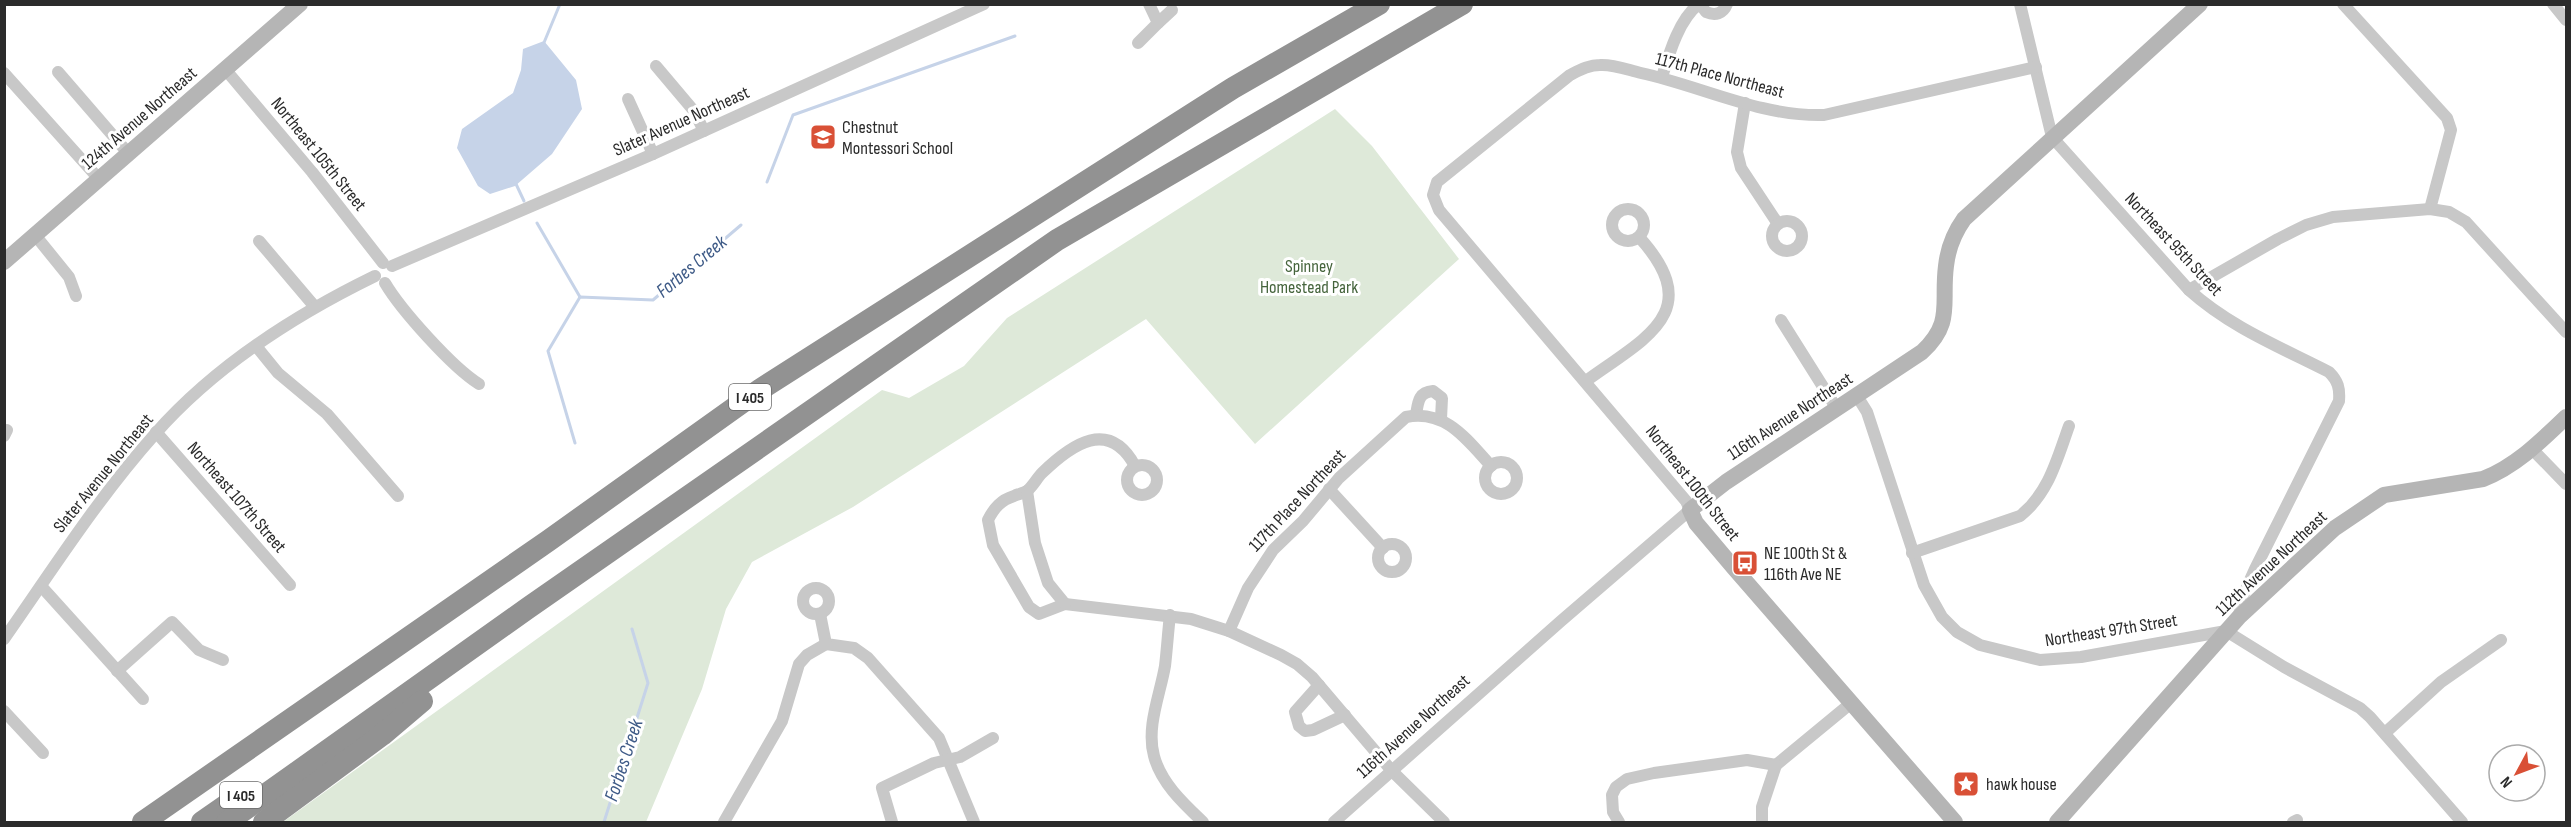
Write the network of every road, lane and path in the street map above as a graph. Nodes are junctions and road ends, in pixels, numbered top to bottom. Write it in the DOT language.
graph roads {
  1 [pos="300,4"];
  2 [pos="984,4"];
  3 [pos="1149,4"];
  4 [pos="1379,4"];
  5 [pos="1462,4"];
  6 [pos="1700,4"];
  7 [pos="1727,4"];
  8 [pos="2020,4"];
  9 [pos="2200,4"];
  10 [pos="2343,4"];
  11 [pos="2553,4"];
  12 [pos="1172,10"];
  13 [pos="2566,20"];
  14 [pos="1158,23"];
  15 [pos="1138,43"];
  16 [pos="656,66"];
  17 [pos="2036,67"];
  18 [pos="225,69"];
  19 [pos="58,72"];
  20 [pos="4,73"];
  21 [pos="1662,77"];
  22 [pos="628,99"];
  23 [pos="1745,103"];
  24 [pos="704,130"];
  25 [pos="2052,137"];
  26 [pos="128,153"];
  27 [pos="653,154"];
  28 [pos="99,179"];
  29 [pos="1434,190"];
  30 [pos="2430,209"];
  31 [pos="1778,224"];
  32 [pos="35,235"];
  33 [pos="1639,237"];
  34 [pos="259,241"];
  35 [pos="4,262"];
  36 [pos="388,264"];
  37 [pos="380,279"];
  38 [pos="2189,290"];
  39 [pos="76,296"];
  40 [pos="315,307"];
  41 [pos="1781,320"];
  42 [pos="2566,332"];
  43 [pos="256,346"];
  44 [pos="1586,381"];
  45 [pos="479,384"];
  46 [pos="1857,396"];
  47 [pos="1837,409"];
  48 [pos="1428,417"];
  49 [pos="2566,417"];
  50 [pos="2069,426"];
  51 [pos="156,432"];
  52 [pos="2532,449"];
  53 [pos="1135,466"];
  54 [pos="1491,466"];
  55 [pos="2566,484"];
  56 [pos="1329,489"];
  57 [pos="1027,491"];
  58 [pos="398,496"];
  59 [pos="1690,510"];
  60 [pos="1383,548"];
  61 [pos="1912,553"];
  62 [pos="290,585"];
  63 [pos="41,586"];
  64 [pos="1065,604"];
  65 [pos="528,608"];
  66 [pos="819,614"];
  67 [pos="1170,615"];
  68 [pos="2239,617"];
  69 [pos="1229,631"];
  70 [pos="2226,631"];
  71 [pos="4,639"];
  72 [pos="2501,640"];
  73 [pos="826,644"];
  74 [pos="223,660"];
  75 [pos="117,671"];
  76 [pos="1319,685"];
  77 [pos="143,699"];
  78 [pos="1850,704"];
  79 [pos="4,711"];
  80 [pos="1345,715"];
  81 [pos="2385,733"];
  82 [pos="993,738"];
  83 [pos="44,753"];
  84 [pos="949,761"];
  85 [pos="1776,765"];
  86 [pos="1392,771"];
  87 [pos="285,783"];
  88 [pos="143,822"];
  89 [pos="202,822"];
  90 [pos="227,822"];
  91 [pos="264,822"];
  92 [pos="724,822"];
  93 [pos="892,822"];
  94 [pos="974,822"];
  95 [pos="1203,822"];
  96 [pos="1334,822"];
  97 [pos="1444,822"];
  98 [pos="1619,822"];
  99 [pos="1762,822"];
  100 [pos="1955,822"];
  101 [pos="2056,822"];
  102 [pos="2462,822"];
  1 -- 18 [label="street, 124th Avenue Northeast"];
  2 -- 24 [label="street, Slater Avenue Northeast"];
  3 -- 14 [label="street"];
  4 -- 88 [label="highway, I 405"];
  5 -- 65 [label="highway, I 405"];
  6 -- 7 [label="street"];
  6 -- 21 [label="street"];
  8 -- 17 [label="street, Northeast 95th Street"];
  9 -- 25 [label="street, 116th Avenue Northeast"];
  10 -- 30 [label="street"];
  11 -- 13 [label="street"];
  12 -- 14 [label="street"];
  14 -- 15 [label="street"];
  16 -- 24 [label="street"];
  17 -- 23 [label="street, 117th Place Northeast"];
  17 -- 25 [label="street, Northeast 95th Street"];
  18 -- 26 [label="street, 124th Avenue Northeast"];
  18 -- 36 [label="street, Northeast 105th Street"];
  19 -- 26 [label="street"];
  20 -- 28 [label="street"];
  21 -- 23 [label="street, 117th Place Northeast"];
  21 -- 29 [label="street, 117th Place Northeast"];
  22 -- 27 [label="street"];
  23 -- 31 [label="street"];
  24 -- 27 [label="street, Slater Avenue Northeast"];
  25 -- 38 [label="street, Northeast 95th Street"];
  25 -- 46 [label="street, 116th Avenue Northeast"];
  26 -- 28 [label="street, 124th Avenue Northeast"];
  27 -- 36 [label="street, Slater Avenue Northeast"];
  28 -- 32 [label="street, 124th Avenue Northeast"];
  29 -- 44 [label="street, Northeast 100th Street"];
  30 -- 38 [label="street"];
  30 -- 42 [label="street"];
  32 -- 35 [label="street, 124th Avenue Northeast"];
  32 -- 39 [label="street"];
  33 -- 44 [label="street"];
  34 -- 40 [label="street"];
  36 -- 37 [label="street"];
  37 -- 40 [label="street, Slater Avenue Northeast"];
  37 -- 45 [label="street"];
  38 -- 68 [label="street, Northeast 95th Street"];
  40 -- 43 [label="street, Slater Avenue Northeast"];
  41 -- 47 [label="street"];
  43 -- 51 [label="street, Slater Avenue Northeast"];
  43 -- 58 [label="street"];
  44 -- 59 [label="street, Northeast 100th Street"];
  46 -- 47 [label="street, 116th Avenue Northeast"];
  46 -- 61 [label="street, Northeast 97th Street"];
  47 -- 59 [label="street, 116th Avenue Northeast"];
  48 -- 48 [label="street, 117th Place Northeast"];
  48 -- 54 [label="street"];
  48 -- 56 [label="street, 117th Place Northeast"];
  49 -- 52 [label="street, 112th Avenue Northeast"];
  50 -- 61 [label="street"];
  51 -- 62 [label="street, Northeast 107th Street"];
  51 -- 63 [label="street, Slater Avenue Northeast"];
  52 -- 55 [label="street"];
  52 -- 68 [label="street, 112th Avenue Northeast"];
  53 -- 57 [label="street"];
  56 -- 60 [label="street"];
  56 -- 69 [label="street, 117th Place Northeast"];
  57 -- 64 [label="street"];
  57 -- 64 [label="street"];
  59 -- 78 [label="street, Northeast 100th Street"];
  59 -- 86 [label="street, 116th Avenue Northeast"];
  61 -- 70 [label="street, Northeast 97th Street"];
  63 -- 71 [label="street, Slater Avenue Northeast"];
  63 -- 75 [label="street"];
  64 -- 67 [label="street"];
  65 -- 87 [label="highway, I 405"];
  65 -- 91 [label="highway"];
  66 -- 73 [label="street"];
  67 -- 69 [label="street"];
  67 -- 95 [label="street"];
  68 -- 70 [label="street, 112th Avenue Northeast"];
  69 -- 76 [label="street"];
  70 -- 81 [label="street"];
  70 -- 101 [label="street, 112th Avenue Northeast"];
  72 -- 81 [label="street"];
  73 -- 84 [label="street"];
  73 -- 92 [label="street"];
  74 -- 75 [label="street"];
  75 -- 77 [label="street"];
  76 -- 80 [label="street"];
  76 -- 80 [label="street"];
  78 -- 85 [label="street"];
  78 -- 100 [label="street, Northeast 100th Street"];
  79 -- 83 [label="street"];
  80 -- 86 [label="street"];
  81 -- 102 [label="street"];
  82 -- 84 [label="street"];
  84 -- 93 [label="street"];
  84 -- 94 [label="street"];
  85 -- 98 [label="street"];
  85 -- 99 [label="street"];
  86 -- 96 [label="street, 116th Avenue Northeast"];
  86 -- 97 [label="street"];
  87 -- 89 [label="highway, I 405"];
  87 -- 90 [label="highway, I 405"];
}
